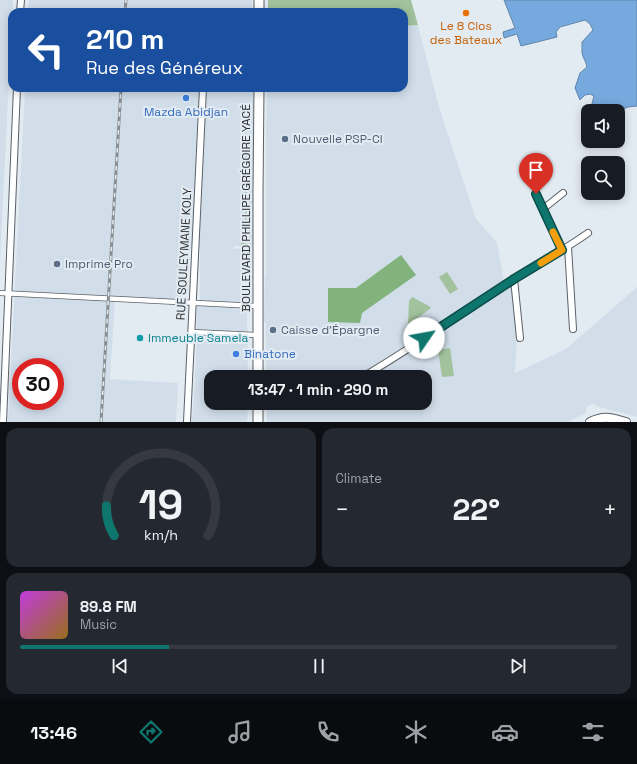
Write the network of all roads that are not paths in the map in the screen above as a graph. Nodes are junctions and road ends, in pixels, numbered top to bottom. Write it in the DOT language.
graph roads {
  1 [pos="17,92"];
  2 [pos="203,92"];
  3 [pos="259,92"];
  4 [pos="563,193"];
  5 [pos="536,194"];
  6 [pos="542,209"];
  7 [pos="588,233"];
  8 [pos="568,247"];
  9 [pos="562,250"];
  10 [pos="514,279"];
  11 [pos="0,293"];
  12 [pos="8,294"];
  13 [pos="193,303"];
  14 [pos="258,306"];
  15 [pos="573,329"];
  16 [pos="192,332"];
  17 [pos="258,335"];
  18 [pos="520,338"];
  19 [pos="258,370"];
  20 [pos="374,370"];
  21 [pos="258,410"];
  22 [pos="3,422"];
  23 [pos="187,422"];
  24 [pos="258,422"];
  25 [pos="590,422"];
  26 [pos="626,422"];
  1 -- 12 [label="street"];
  2 -- 13 [label="street, RUE SOULEYMANE KOLY"];
  3 -- 14 [label="main road, BOULEVARD PHILLIPE GRÉGOIRE YACÉ"];
  4 -- 6 [label="street"];
  5 -- 6 [label="street"];
  6 -- 9 [label="street"];
  7 -- 8 [label="street"];
  8 -- 9 [label="street"];
  8 -- 15 [label="street"];
  9 -- 10 [label="street"];
  10 -- 18 [label="street"];
  10 -- 20 [label="street"];
  11 -- 12 [label="street"];
  12 -- 13 [label="street"];
  12 -- 22 [label="street"];
  13 -- 14 [label="street"];
  13 -- 16 [label="street, RUE SOULEYMANE KOLY"];
  14 -- 17 [label="main road, BOULEVARD PHILLIPE GRÉGOIRE YACÉ"];
  16 -- 17 [label="street"];
  16 -- 23 [label="street, RUE SOULEYMANE KOLY"];
  17 -- 19 [label="main road, BOULEVARD PHILLIPE GRÉGOIRE YACÉ"];
  21 -- 24 [label="main road"];
  25 -- 26 [label="street"];
}
